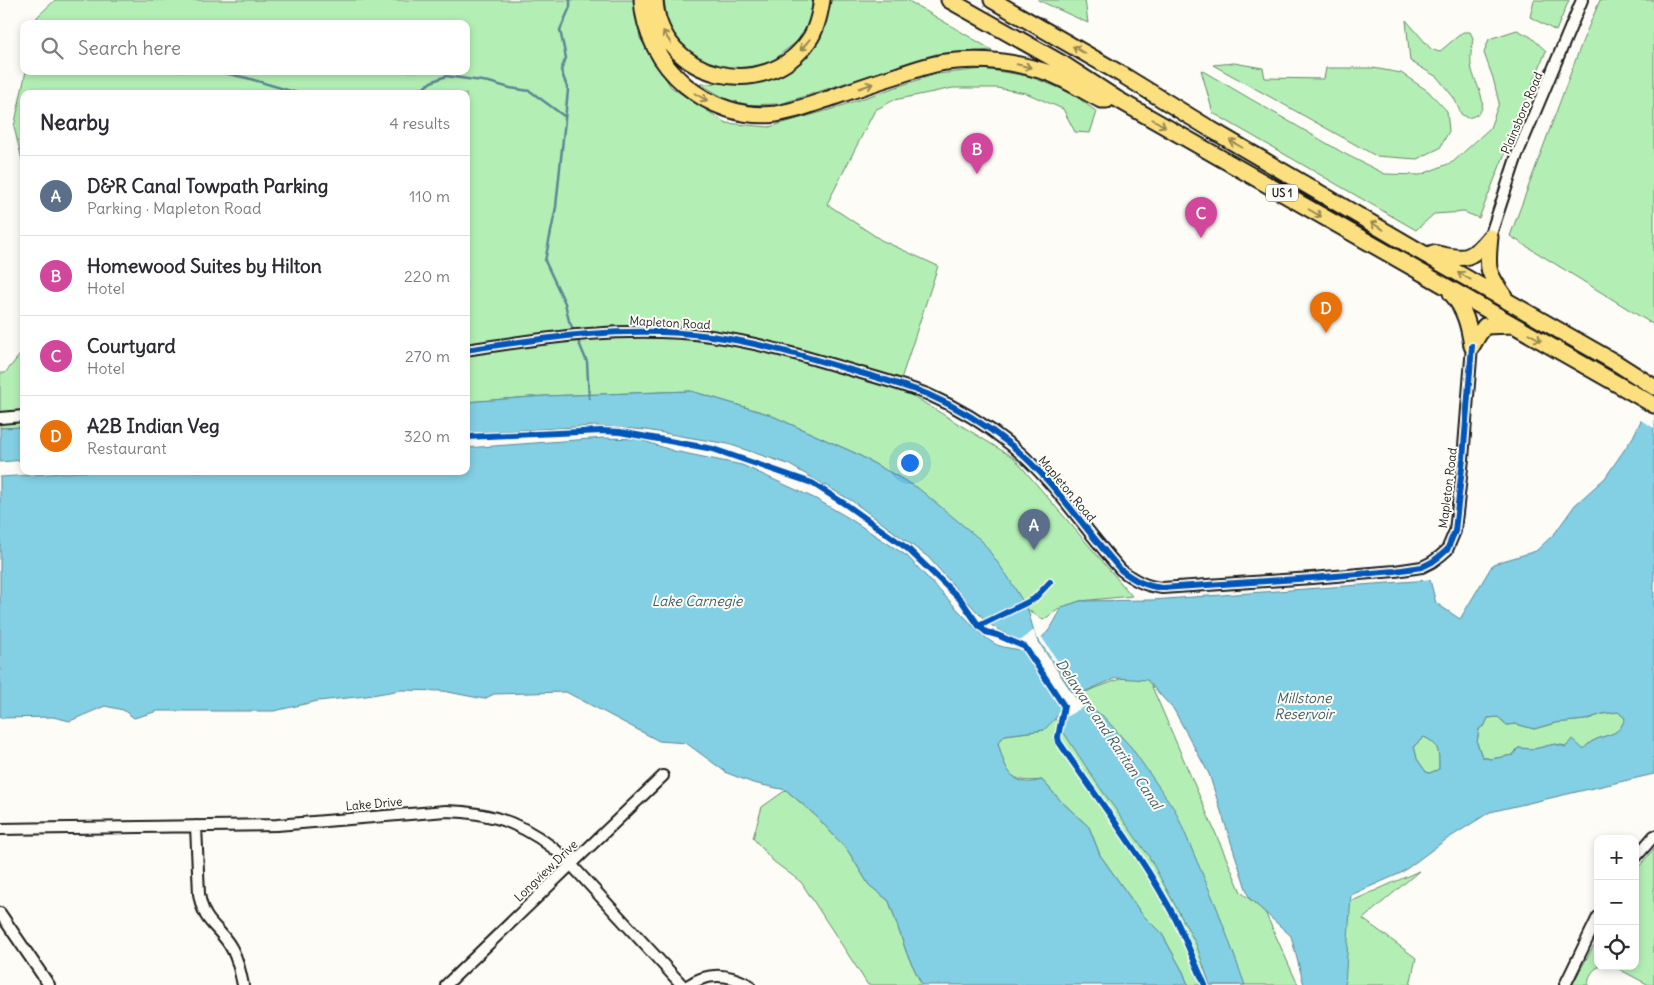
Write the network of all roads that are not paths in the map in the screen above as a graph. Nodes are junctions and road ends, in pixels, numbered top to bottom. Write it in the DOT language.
graph roads {
  1 [pos="642,0"];
  2 [pos="655,0"];
  3 [pos="822,0"];
  4 [pos="949,0"];
  5 [pos="993,0"];
  6 [pos="1582,0"];
  7 [pos="1117,99"];
  8 [pos="1490,238"];
  9 [pos="1419,251"];
  10 [pos="1446,288"];
  11 [pos="1507,300"];
  12 [pos="1515,325"];
  13 [pos="1472,346"];
  14 [pos="470,349"];
  15 [pos="1653,386"];
  16 [pos="1649,402"];
  17 [pos="20,416"];
  18 [pos="0,418"];
  19 [pos="663,776"];
  20 [pos="196,826"];
  21 [pos="0,829"];
  22 [pos="1654,836"];
  23 [pos="1639,853"];
  24 [pos="571,864"];
  25 [pos="0,913"];
  26 [pos="1594,925"];
  27 [pos="49,985"];
  28 [pos="243,985"];
  29 [pos="446,985"];
  30 [pos="682,985"];
  31 [pos="689,985"];
  32 [pos="749,985"];
  33 [pos="1565,985"];
  1 -- 7 [label="highway, one-way"];
  3 -- 2 [label="highway, one-way"];
  4 -- 7 [label="highway, US 1"];
  9 -- 5 [label="highway, US 1, one-way"];
  6 -- 8 [label="street, Plainsboro Road"];
  7 -- 10 [label="highway, US 1, one-way"];
  8 -- 9 [label="highway"];
  8 -- 11 [label="highway"];
  11 -- 9 [label="highway, US 1, one-way"];
  10 -- 12 [label="highway, US 1"];
  10 -- 13 [label="highway"];
  11 -- 15 [label="highway, US 1"];
  12 -- 13 [label="highway"];
  12 -- 16 [label="highway, US 1, one-way"];
  13 -- 14 [label="street, Mapleton Road"];
  17 -- 18 [label="street"];
  19 -- 24 [label="street, Longview Drive"];
  20 -- 21 [label="street, Lake Drive"];
  20 -- 24 [label="street, Lake Drive"];
  20 -- 28 [label="street"];
  22 -- 23 [label="street"];
  24 -- 29 [label="street, Longview Drive"];
  24 -- 30 [label="street, Lake Drive"];
  25 -- 27 [label="street"];
  26 -- 33 [label="street"];
  31 -- 32 [label="street"];
}
